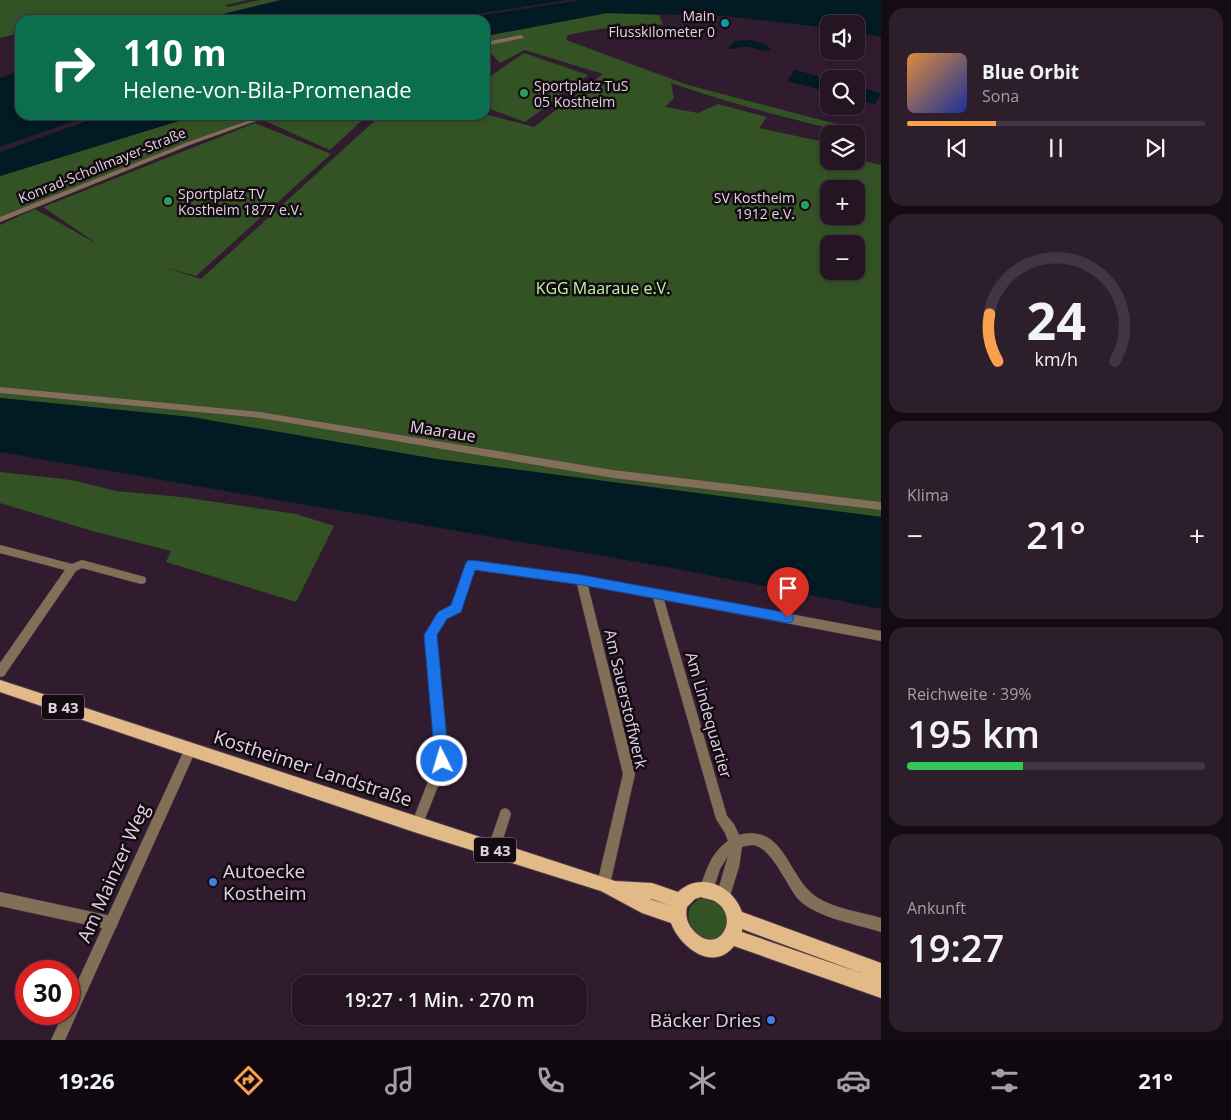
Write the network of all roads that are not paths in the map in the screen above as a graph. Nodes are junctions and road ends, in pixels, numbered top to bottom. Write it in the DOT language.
graph roads {
  1 [pos="520,37"];
  2 [pos="490,43"];
  3 [pos="256,120"];
  4 [pos="0,220"];
  5 [pos="0,390"];
  6 [pos="881,506"];
  7 [pos="0,549"];
  8 [pos="72,568"];
  9 [pos="141,580"];
  10 [pos="582,580"];
  11 [pos="657,593"];
  12 [pos="881,636"];
  13 [pos="0,672"];
  14 [pos="0,686"];
  15 [pos="190,750"];
  16 [pos="505,814"];
  17 [pos="418,825"];
  18 [pos="736,843"];
  19 [pos="493,850"];
  20 [pos="608,886"];
  21 [pos="708,889"];
  22 [pos="723,896"];
  23 [pos="0,898"];
  24 [pos="680,909"];
  25 [pos="735,918"];
  26 [pos="111,923"];
  27 [pos="881,925"];
  28 [pos="733,937"];
  29 [pos="881,972"];
  30 [pos="881,989"];
  31 [pos="58,1040"];
  1 -- 2 [label="street"];
  3 -- 4 [label="street, Konrad-Schollmayer-Straße"];
  5 -- 6 [label="street, Maaraue"];
  7 -- 8 [label="street"];
  8 -- 9 [label="street"];
  8 -- 13 [label="street"];
  10 -- 11 [label="street"];
  10 -- 17 [label="street"];
  10 -- 20 [label="street, Am Sauerstoffwerk"];
  11 -- 12 [label="street"];
  11 -- 18 [label="street, Am Lindequartier"];
  14 -- 15 [label="main road, Kostheimer Landstraße / B 43"];
  15 -- 17 [label="main road, Kostheimer Landstraße / B 43"];
  15 -- 26 [label="street, Am Mainzer Weg"];
  16 -- 19 [label="street"];
  17 -- 19 [label="main road, Kostheimer Landstraße / B 43"];
  18 -- 21 [label="street"];
  18 -- 22 [label="street"];
  18 -- 27 [label="street"];
  19 -- 20 [label="main road, Kostheimer Landstraße / B 43"];
  20 -- 24 [label="main road, Kostheimer Landstraße / B 43"];
  21 -- 22 [label="main road"];
  21 -- 24 [label="main road"];
  22 -- 25 [label="main road"];
  23 -- 26 [label="street"];
  24 -- 28 [label="main road"];
  25 -- 28 [label="main road"];
  25 -- 29 [label="main road"];
  26 -- 31 [label="street, Am Mainzer Weg"];
  28 -- 30 [label="main road"];
}
